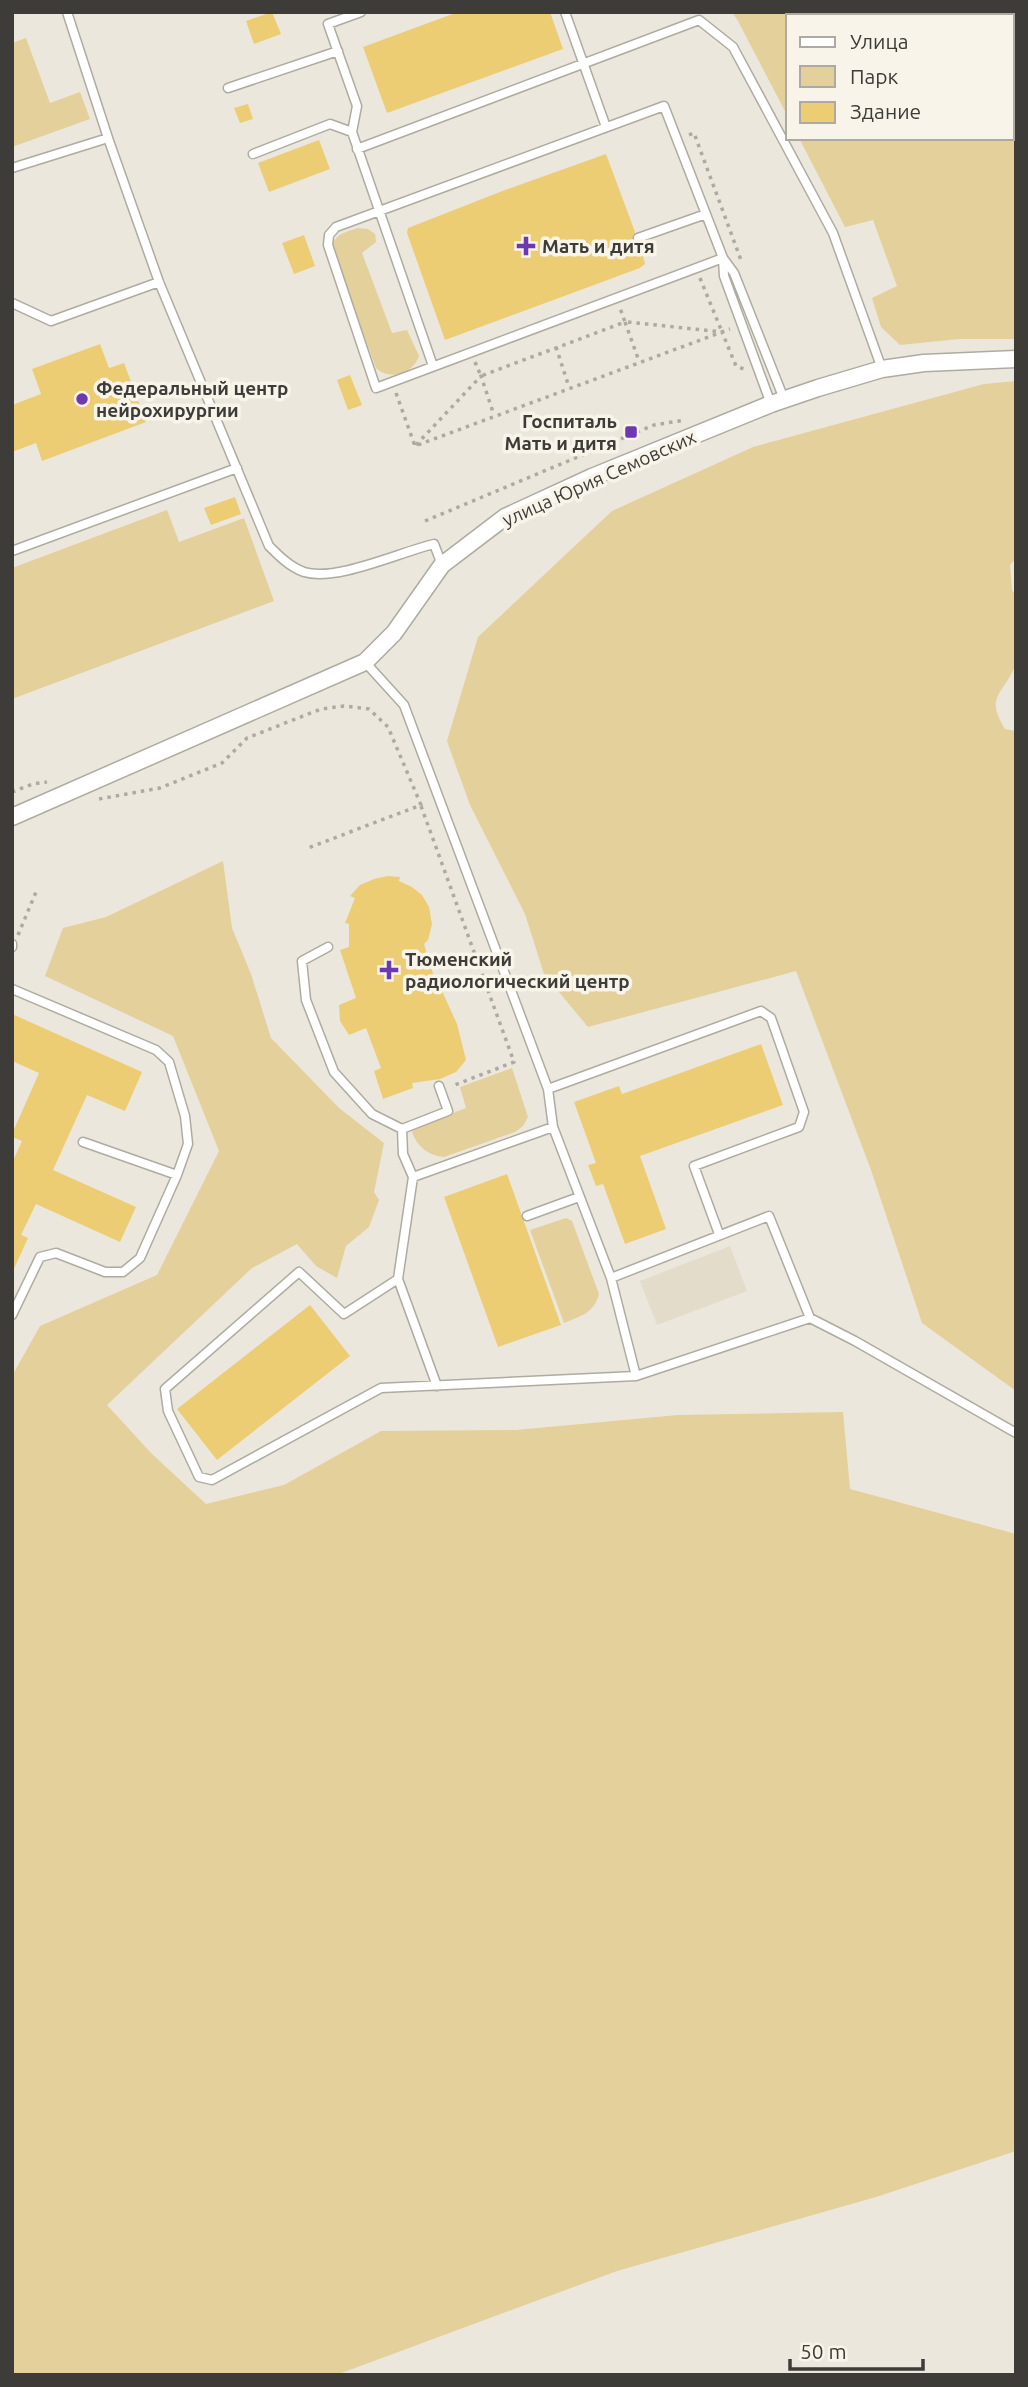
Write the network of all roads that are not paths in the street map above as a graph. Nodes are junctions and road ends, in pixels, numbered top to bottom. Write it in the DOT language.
graph roads {
  1 [pos="67,12"];
  2 [pos="361,12"];
  3 [pos="565,12"];
  4 [pos="338,51"];
  5 [pos="584,64"];
  6 [pos="228,88"];
  7 [pos="606,127"];
  8 [pos="352,132"];
  9 [pos="108,138"];
  10 [pos="358,149"];
  11 [pos="253,154"];
  12 [pos="12,168"];
  13 [pos="379,211"];
  14 [pos="706,214"];
  15 [pos="638,238"];
  16 [pos="723,258"];
  17 [pos="159,282"];
  18 [pos="12,303"];
  19 [pos="1016,359"];
  20 [pos="433,366"];
  21 [pos="882,369"];
  22 [pos="777,402"];
  23 [pos="237,468"];
  24 [pos="12,551"];
  25 [pos="442,565"];
  26 [pos="365,662"];
  27 [pos="12,817"];
  28 [pos="328,947"];
  29 [pos="12,989"];
  30 [pos="440,1088"];
  31 [pos="548,1088"];
  32 [pos="553,1127"];
  33 [pos="402,1129"];
  34 [pos="83,1142"];
  35 [pos="177,1175"];
  36 [pos="413,1177"];
  37 [pos="579,1197"];
  38 [pos="527,1216"];
  39 [pos="719,1234"];
  40 [pos="611,1278"];
  41 [pos="398,1279"];
  42 [pos="12,1315"];
  43 [pos="810,1318"];
  44 [pos="636,1376"];
  45 [pos="437,1386"];
  46 [pos="1016,1433"];
  1 -- 9 [label="lane"];
  2 -- 4 [label="lane"];
  3 -- 5 [label="lane"];
  4 -- 6 [label="lane"];
  4 -- 8 [label="lane"];
  5 -- 7 [label="lane"];
  5 -- 10 [label="lane"];
  5 -- 21 [label="lane"];
  7 -- 13 [label="lane"];
  7 -- 14 [label="lane"];
  8 -- 10 [label="lane"];
  8 -- 11 [label="lane"];
  9 -- 12 [label="lane"];
  9 -- 17 [label="lane"];
  10 -- 13 [label="lane"];
  13 -- 20 [label="lane"];
  13 -- 20 [label="lane"];
  14 -- 15 [label="lane"];
  14 -- 16 [label="lane"];
  16 -- 20 [label="lane"];
  16 -- 22 [label="lane"];
  16 -- 22 [label="lane"];
  17 -- 18 [label="lane"];
  17 -- 23 [label="lane"];
  19 -- 21 [label="street, улица Юрия Семовских"];
  21 -- 22 [label="street, улица Юрия Семовских"];
  22 -- 25 [label="street, улица Юрия Семовских"];
  23 -- 24 [label="lane"];
  23 -- 25 [label="lane"];
  25 -- 26 [label="street, улица Юрия Семовских"];
  26 -- 27 [label="street, улица Юрия Семовских"];
  26 -- 31 [label="lane"];
  28 -- 33 [label="lane"];
  29 -- 35 [label="lane"];
  30 -- 33 [label="lane"];
  31 -- 32 [label="lane"];
  31 -- 39 [label="lane"];
  32 -- 36 [label="lane"];
  32 -- 37 [label="lane"];
  33 -- 36 [label="lane"];
  34 -- 35 [label="lane"];
  35 -- 42 [label="lane"];
  36 -- 41 [label="lane"];
  37 -- 38 [label="lane"];
  37 -- 40 [label="lane"];
  39 -- 40 [label="lane"];
  39 -- 43 [label="lane"];
  40 -- 44 [label="lane"];
  41 -- 45 [label="lane"];
  41 -- 45 [label="lane"];
  43 -- 44 [label="lane"];
  43 -- 46 [label="lane"];
  44 -- 45 [label="lane"];
}
